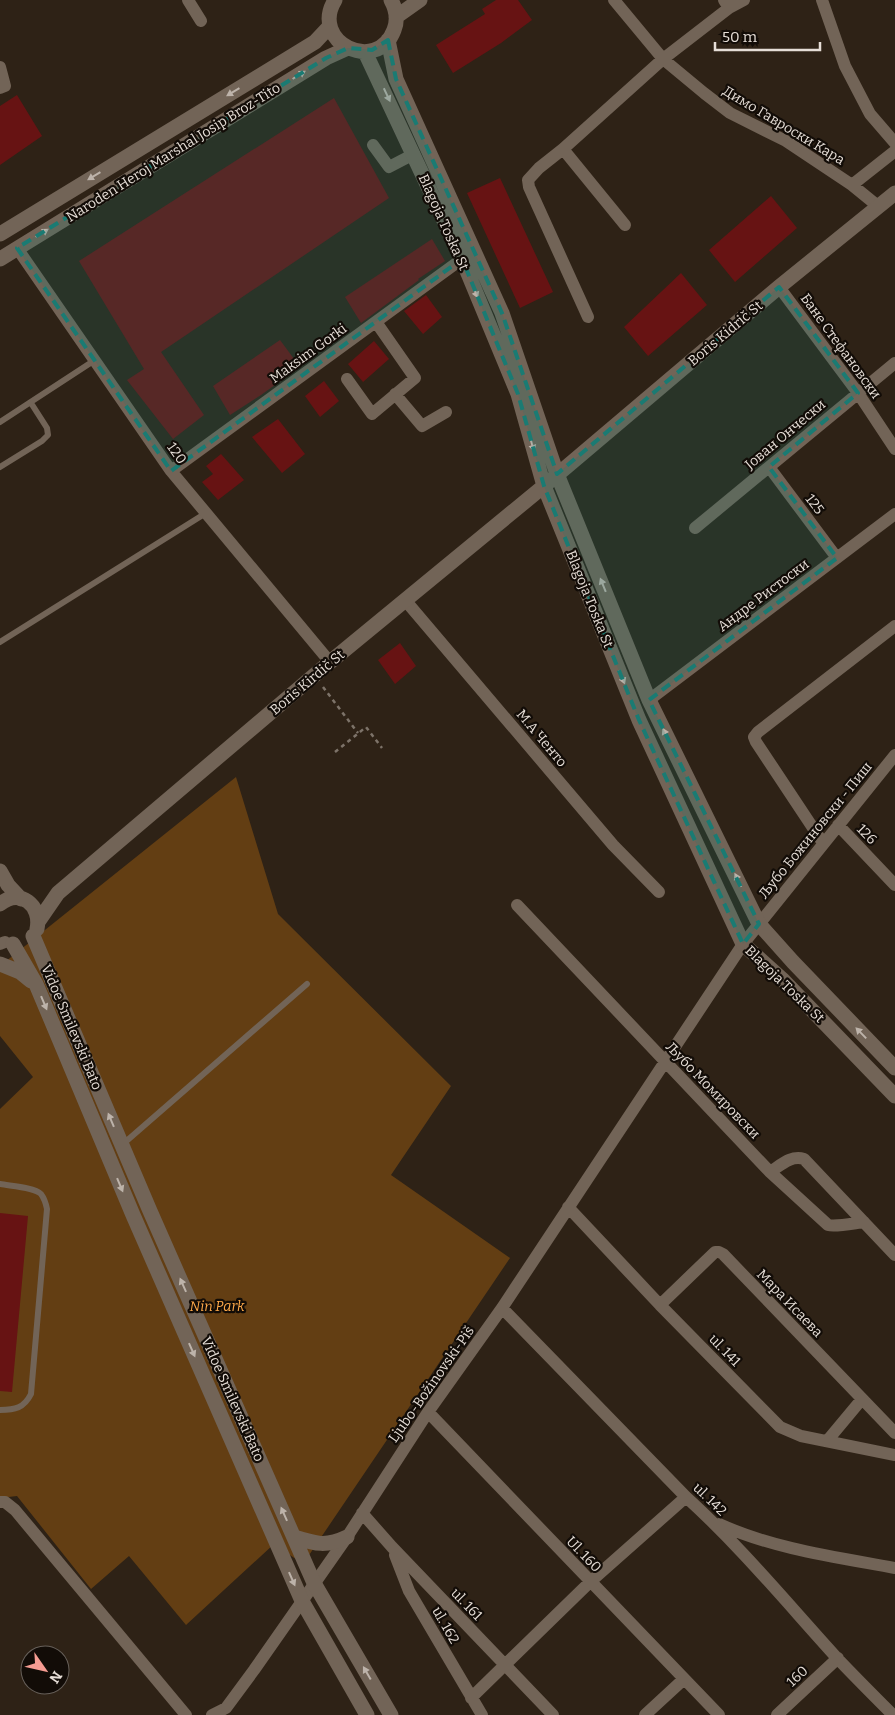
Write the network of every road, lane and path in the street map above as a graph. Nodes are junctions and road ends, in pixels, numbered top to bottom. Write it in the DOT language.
graph roads {
  1 [pos="188,0"];
  2 [pos="335,0"];
  3 [pos="391,0"];
  4 [pos="420,0"];
  5 [pos="614,0"];
  6 [pos="744,0"];
  7 [pos="822,0"];
  8 [pos="727,4"];
  9 [pos="396,17"];
  10 [pos="201,21"];
  11 [pos="330,26"];
  12 [pos="388,40"];
  13 [pos="348,48"];
  14 [pos="366,52"];
  15 [pos="663,59"];
  16 [pos="0,67"];
  17 [pos="3,87"];
  18 [pos="895,143"];
  19 [pos="372,145"];
  20 [pos="563,149"];
  21 [pos="895,151"];
  22 [pos="414,154"];
  23 [pos="852,185"];
  24 [pos="895,194"];
  25 [pos="879,207"];
  26 [pos="625,225"];
  27 [pos="0,234"];
  28 [pos="17,248"];
  29 [pos="0,259"];
  30 [pos="462,259"];
  31 [pos="779,287"];
  32 [pos="588,317"];
  33 [pos="376,322"];
  34 [pos="95,360"];
  35 [pos="895,363"];
  36 [pos="347,380"];
  37 [pos="858,392"];
  38 [pos="395,394"];
  39 [pos="30,403"];
  40 [pos="446,412"];
  41 [pos="0,422"];
  42 [pos="895,449"];
  43 [pos="0,467"];
  44 [pos="769,467"];
  45 [pos="171,471"];
  46 [pos="557,474"];
  47 [pos="544,486"];
  48 [pos="206,513"];
  49 [pos="895,514"];
  50 [pos="696,528"];
  51 [pos="837,558"];
  52 [pos="405,600"];
  53 [pos="895,626"];
  54 [pos="0,642"];
  55 [pos="330,662"];
  56 [pos="324,687"];
  57 [pos="649,700"];
  58 [pos="358,733"];
  59 [pos="382,748"];
  60 [pos="335,752"];
  61 [pos="895,755"];
  62 [pos="838,825"];
  63 [pos="823,844"];
  64 [pos="0,871"];
  65 [pos="895,884"];
  66 [pos="660,892"];
  67 [pos="58,893"];
  68 [pos="24,900"];
  69 [pos="0,904"];
  70 [pos="517,905"];
  71 [pos="759,924"];
  72 [pos="36,929"];
  73 [pos="4,942"];
  74 [pos="743,944"];
  75 [pos="0,964"];
  76 [pos="36,984"];
  77 [pos="307,984"];
  78 [pos="664,1060"];
  79 [pos="895,1068"];
  80 [pos="895,1096"];
  81 [pos="122,1144"];
  82 [pos="770,1172"];
  83 [pos="0,1184"];
  84 [pos="568,1208"];
  85 [pos="864,1222"];
  86 [pos="895,1255"];
  87 [pos="660,1305"];
  88 [pos="502,1308"];
  89 [pos="862,1399"];
  90 [pos="0,1410"];
  91 [pos="428,1412"];
  92 [pos="895,1434"];
  93 [pos="828,1441"];
  94 [pos="895,1455"];
  95 [pos="686,1497"];
  96 [pos="0,1502"];
  97 [pos="362,1513"];
  98 [pos="712,1520"];
  99 [pos="294,1537"];
  100 [pos="347,1537"];
  101 [pos="392,1547"];
  102 [pos="895,1568"];
  103 [pos="590,1582"];
  104 [pos="314,1583"];
  105 [pos="302,1601"];
  106 [pos="838,1658"];
  107 [pos="505,1665"];
  108 [pos="684,1679"];
  109 [pos="471,1698"];
  110 [pos="186,1715"];
  111 [pos="212,1715"];
  112 [pos="367,1715"];
  113 [pos="391,1715"];
  114 [pos="482,1715"];
  115 [pos="553,1715"];
  116 [pos="645,1715"];
  117 [pos="719,1715"];
  118 [pos="776,1715"];
  119 [pos="893,1715"];
  1 -- 10 [label="street"];
  2 -- 11 [label="main road"];
  3 -- 9 [label="main road"];
  4 -- 9 [label="main road"];
  5 -- 15 [label="street, Димо Гавроски Кара"];
  6 -- 8 [label="street"];
  7 -- 18 [label="street"];
  8 -- 15 [label="street"];
  9 -- 12 [label="main road"];
  11 -- 13 [label="main road"];
  11 -- 27 [label="main road, Naroden Heroj Marshal Josip Broz-Tito, one-way"];
  12 -- 14 [label="main road"];
  12 -- 46 [label="main road, Blagoja Toska St"];
  13 -- 14 [label="main road"];
  28 -- 13 [label="main road, Naroden Heroj Marshal Josip Broz-Tito, one-way"];
  14 -- 22 [label="main road, Blagoja Toska St, one-way"];
  15 -- 20 [label="street"];
  15 -- 23 [label="street, Димо Гавроски Кара"];
  16 -- 17 [label="street"];
  19 -- 22 [label="street"];
  20 -- 26 [label="street"];
  20 -- 32 [label="street"];
  21 -- 23 [label="street"];
  22 -- 30 [label="main road, Blagoja Toska St"];
  23 -- 25 [label="street, Димо Гавроски Кара"];
  24 -- 25 [label="main road, Boris Kidrič St"];
  25 -- 31 [label="main road, Boris Kidrič St"];
  28 -- 29 [label="main road, Naroden Heroj Marshal Josip Broz-Tito"];
  28 -- 34 [label="street, 120"];
  30 -- 33 [label="street, Maksim Gorki"];
  30 -- 47 [label="main road, Blagoja Toska St, one-way"];
  31 -- 37 [label="street, Бане Стефановски"];
  31 -- 46 [label="main road, Boris Kidrič St"];
  33 -- 38 [label="street"];
  33 -- 45 [label="street, Maksim Gorki"];
  34 -- 39 [label="lane"];
  34 -- 45 [label="street, 120"];
  35 -- 37 [label="street, Јован Ончески"];
  36 -- 38 [label="street"];
  37 -- 42 [label="street, Бане Стефановски"];
  37 -- 44 [label="street, Јован Ончески"];
  38 -- 40 [label="street"];
  39 -- 41 [label="lane"];
  39 -- 43 [label="lane"];
  44 -- 50 [label="street, Јован Ончески"];
  44 -- 51 [label="street, 125"];
  45 -- 48 [label="street, 120"];
  46 -- 47 [label="main road, Boris Kirdič St"];
  57 -- 46 [label="main road, Blagoja Toska St, one-way"];
  47 -- 52 [label="main road, Boris Kirdič St"];
  47 -- 74 [label="main road, Blagoja Toska St, one-way"];
  48 -- 54 [label="lane"];
  48 -- 55 [label="street, 120"];
  49 -- 51 [label="street, Андре Ристоски"];
  51 -- 57 [label="street, Андре Ристоски"];
  52 -- 55 [label="main road, Boris Kirdič St"];
  52 -- 66 [label="street, М.А Ченто"];
  53 -- 63 [label="street"];
  55 -- 67 [label="main road, Boris Kirdič St"];
  56 -- 58 [label="path"];
  71 -- 57 [label="main road, Blagoja Toska St, one-way"];
  58 -- 59 [label="path"];
  58 -- 60 [label="path"];
  61 -- 62 [label="street, Љубо Божиновски - Пиш"];
  62 -- 63 [label="street, Љубо Божиновски - Пиш"];
  62 -- 65 [label="street, 126"];
  63 -- 71 [label="street, Љубо Божиновски - Пиш"];
  64 -- 68 [label="main road"];
  67 -- 68 [label="main road, Boris Kirdič St"];
  67 -- 72 [label="main road, Boris Kirdič St"];
  68 -- 69 [label="main road, Boris Kirdič St"];
  68 -- 72 [label="main road, Vidoe Smilevski Bato"];
  70 -- 78 [label="street, Љубо Момировски"];
  71 -- 74 [label="street, Љубо Божиновски - Пиш"];
  79 -- 71 [label="main road, Blagoja Toska St, one-way"];
  72 -- 73 [label="main road"];
  81 -- 72 [label="main road, Vidoe Smilevski Bato, one-way"];
  73 -- 76 [label="main road, Vidoe Smilevski Bato"];
  74 -- 78 [label="street, Ljubo-Božinovski-Piš"];
  74 -- 80 [label="main road, Blagoja Toska St"];
  75 -- 76 [label="main road"];
  76 -- 105 [label="main road, Vidoe Smilevski Bato, one-way"];
  77 -- 81 [label="lane"];
  78 -- 82 [label="street, Љубо Момировски"];
  78 -- 84 [label="street, Ljubo-Božinovski-Piš"];
  99 -- 81 [label="main road, Vidoe Smilevski Bato, one-way"];
  82 -- 85 [label="street, Љубо Момировски"];
  82 -- 85 [label="street"];
  83 -- 90 [label="lane"];
  84 -- 87 [label="street, ul. 141"];
  84 -- 88 [label="street, Ljubo-Božinovski-Piš"];
  85 -- 86 [label="street"];
  87 -- 89 [label="street, Мара Исаева"];
  87 -- 93 [label="street, ul. 141"];
  88 -- 91 [label="street, Ljubo-Božinovski-Piš"];
  88 -- 95 [label="street, ul. 142"];
  89 -- 92 [label="street, Мара Исаева"];
  89 -- 93 [label="street"];
  91 -- 97 [label="street, Ljubo-Božinovski-Piš"];
  91 -- 103 [label="street, Ul. 160"];
  93 -- 94 [label="street, ul. 141"];
  95 -- 98 [label="street, ul. 142"];
  95 -- 103 [label="street"];
  96 -- 110 [label="street"];
  97 -- 100 [label="street, Ljubo-Božinovski-Piš"];
  97 -- 101 [label="street, ul. 161"];
  98 -- 102 [label="street"];
  98 -- 106 [label="street, ul. 142"];
  99 -- 100 [label="main road"];
  99 -- 104 [label="main road, Vidoe Smilevski Bato"];
  100 -- 104 [label="street, Ljubo-Božinovski-Piš"];
  101 -- 107 [label="street, ul. 161"];
  101 -- 109 [label="street, ul. 162"];
  103 -- 107 [label="street"];
  103 -- 108 [label="street, Ul. 160"];
  104 -- 105 [label="street, Ljubo-Božinovski-Piš"];
  113 -- 104 [label="main road, Vidoe Smilevski Bato, one-way"];
  105 -- 111 [label="street, Ljubo-Božinovski-Piš"];
  105 -- 112 [label="main road, Vidoe Smilevski Bato"];
  106 -- 118 [label="street, 160"];
  106 -- 119 [label="street, ul. 142"];
  107 -- 109 [label="street"];
  107 -- 115 [label="street, ul. 161"];
  108 -- 116 [label="street"];
  108 -- 117 [label="street, Ul. 160"];
  109 -- 114 [label="street, ul. 162"];
}
